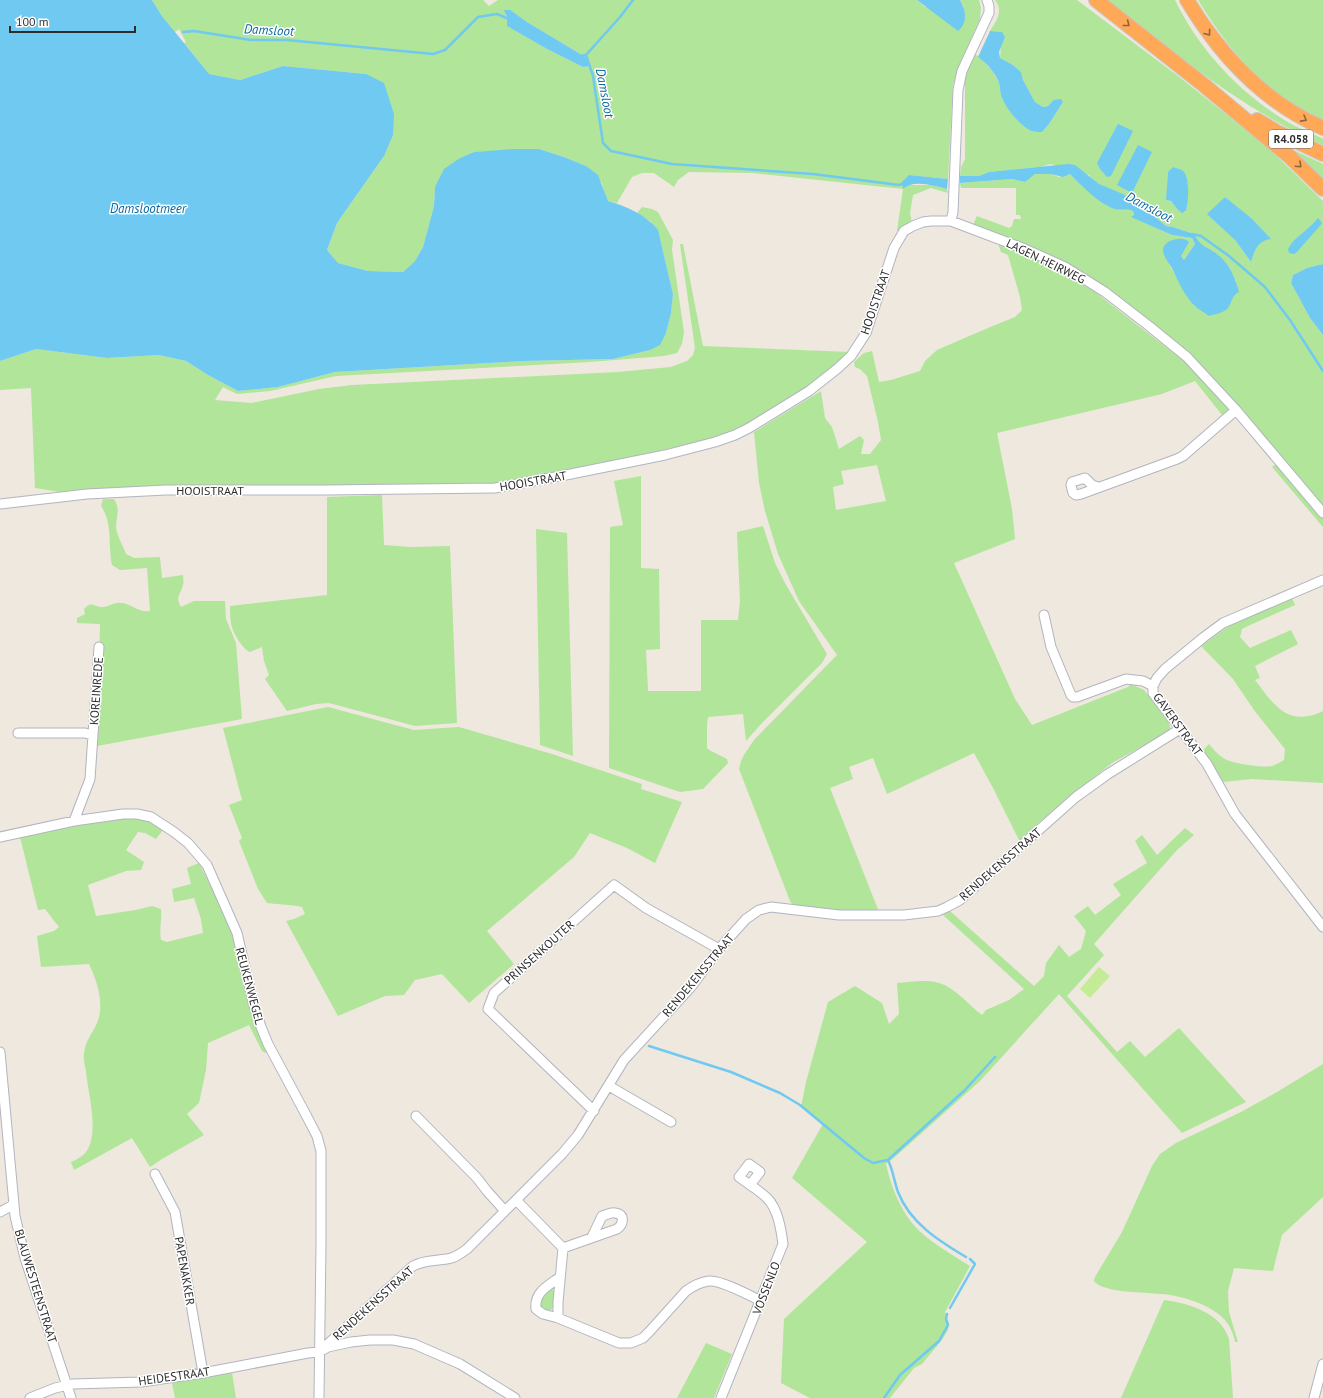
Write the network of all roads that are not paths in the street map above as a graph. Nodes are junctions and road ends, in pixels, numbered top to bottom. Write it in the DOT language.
graph roads {
  1 [pos="987,0"];
  2 [pos="1096,0"];
  3 [pos="1188,0"];
  4 [pos="1205,86"];
  5 [pos="1323,128"];
  6 [pos="1323,154"];
  7 [pos="1323,189"];
  8 [pos="951,221"];
  9 [pos="1236,410"];
  10 [pos="1098,488"];
  11 [pos="0,504"];
  12 [pos="1323,513"];
  13 [pos="1323,580"];
  14 [pos="1044,615"];
  15 [pos="98,647"];
  16 [pos="1153,686"];
  17 [pos="1180,729"];
  18 [pos="18,733"];
  19 [pos="92,734"];
  20 [pos="74,821"];
  21 [pos="0,837"];
  22 [pos="1323,927"];
  23 [pos="719,949"];
  24 [pos="0,1052"];
  25 [pos="1,1077"];
  26 [pos="609,1086"];
  27 [pos="594,1111"];
  28 [pos="416,1116"];
  29 [pos="671,1122"];
  30 [pos="155,1174"];
  31 [pos="750,1185"];
  32 [pos="516,1200"];
  33 [pos="13,1205"];
  34 [pos="505,1211"];
  35 [pos="0,1212"];
  36 [pos="592,1237"];
  37 [pos="563,1248"];
  38 [pos="560,1277"];
  39 [pos="761,1301"];
  40 [pos="558,1318"];
  41 [pos="318,1352"];
  42 [pos="1323,1364"];
  43 [pos="203,1373"];
  44 [pos="66,1386"];
  45 [pos="30,1398"];
  46 [pos="71,1398"];
  47 [pos="319,1398"];
  48 [pos="515,1398"];
  49 [pos="721,1398"];
  50 [pos="1314,1398"];
  1 -- 8 [label="street"];
  2 -- 4 [label="highway, one-way"];
  3 -- 5 [label="highway, one-way"];
  4 -- 6 [label="highway, R4.058"];
  4 -- 7 [label="highway, one-way"];
  8 -- 9 [label="street, LAGEN HEIRWEG"];
  8 -- 11 [label="street, HOOISTRAAT"];
  9 -- 10 [label="street"];
  9 -- 12 [label="street, LAGEN HEIRWEG"];
  13 -- 16 [label="street, GAVERSTRAAT"];
  14 -- 16 [label="street"];
  15 -- 19 [label="street, KOREINREDE"];
  16 -- 17 [label="street, GAVERSTRAAT"];
  17 -- 22 [label="street, GAVERSTRAAT"];
  17 -- 23 [label="street, RENDEKENSSTRAAT"];
  18 -- 19 [label="street, KOREINREDE"];
  19 -- 20 [label="street, KOREINREDE"];
  20 -- 21 [label="street, REUKENWEGEL"];
  20 -- 41 [label="street, REUKENWEGEL"];
  23 -- 26 [label="street, RENDEKENSSTRAAT"];
  23 -- 27 [label="street, PRINSENKOUTER"];
  24 -- 25 [label="street, BLAUWESTEENSTRAAT"];
  25 -- 33 [label="street, BLAUWESTEENSTRAAT"];
  26 -- 27 [label="street, RENDEKENSSTRAAT"];
  26 -- 29 [label="street"];
  27 -- 32 [label="street, RENDEKENSSTRAAT"];
  28 -- 34 [label="street"];
  30 -- 43 [label="street, PAPENAKKER"];
  31 -- 39 [label="street, VOSSENLO"];
  32 -- 34 [label="street, RENDEKENSSTRAAT"];
  32 -- 37 [label="street"];
  33 -- 35 [label="street"];
  33 -- 44 [label="street, BLAUWESTEENSTRAAT"];
  34 -- 41 [label="street, RENDEKENSSTRAAT"];
  36 -- 37 [label="street"];
  37 -- 38 [label="street"];
  38 -- 40 [label="street"];
  38 -- 40 [label="street"];
  39 -- 40 [label="street"];
  39 -- 49 [label="street, VOSSENLO"];
  41 -- 43 [label="street, HEIDESTRAAT"];
  41 -- 47 [label="street"];
  41 -- 48 [label="street, HEIDESTRAAT"];
  42 -- 50 [label="street"];
  43 -- 44 [label="street, HEIDESTRAAT"];
  44 -- 45 [label="street, HEIDESTRAAT"];
  44 -- 46 [label="street, BLAUWESTEENSTRAAT"];
}
